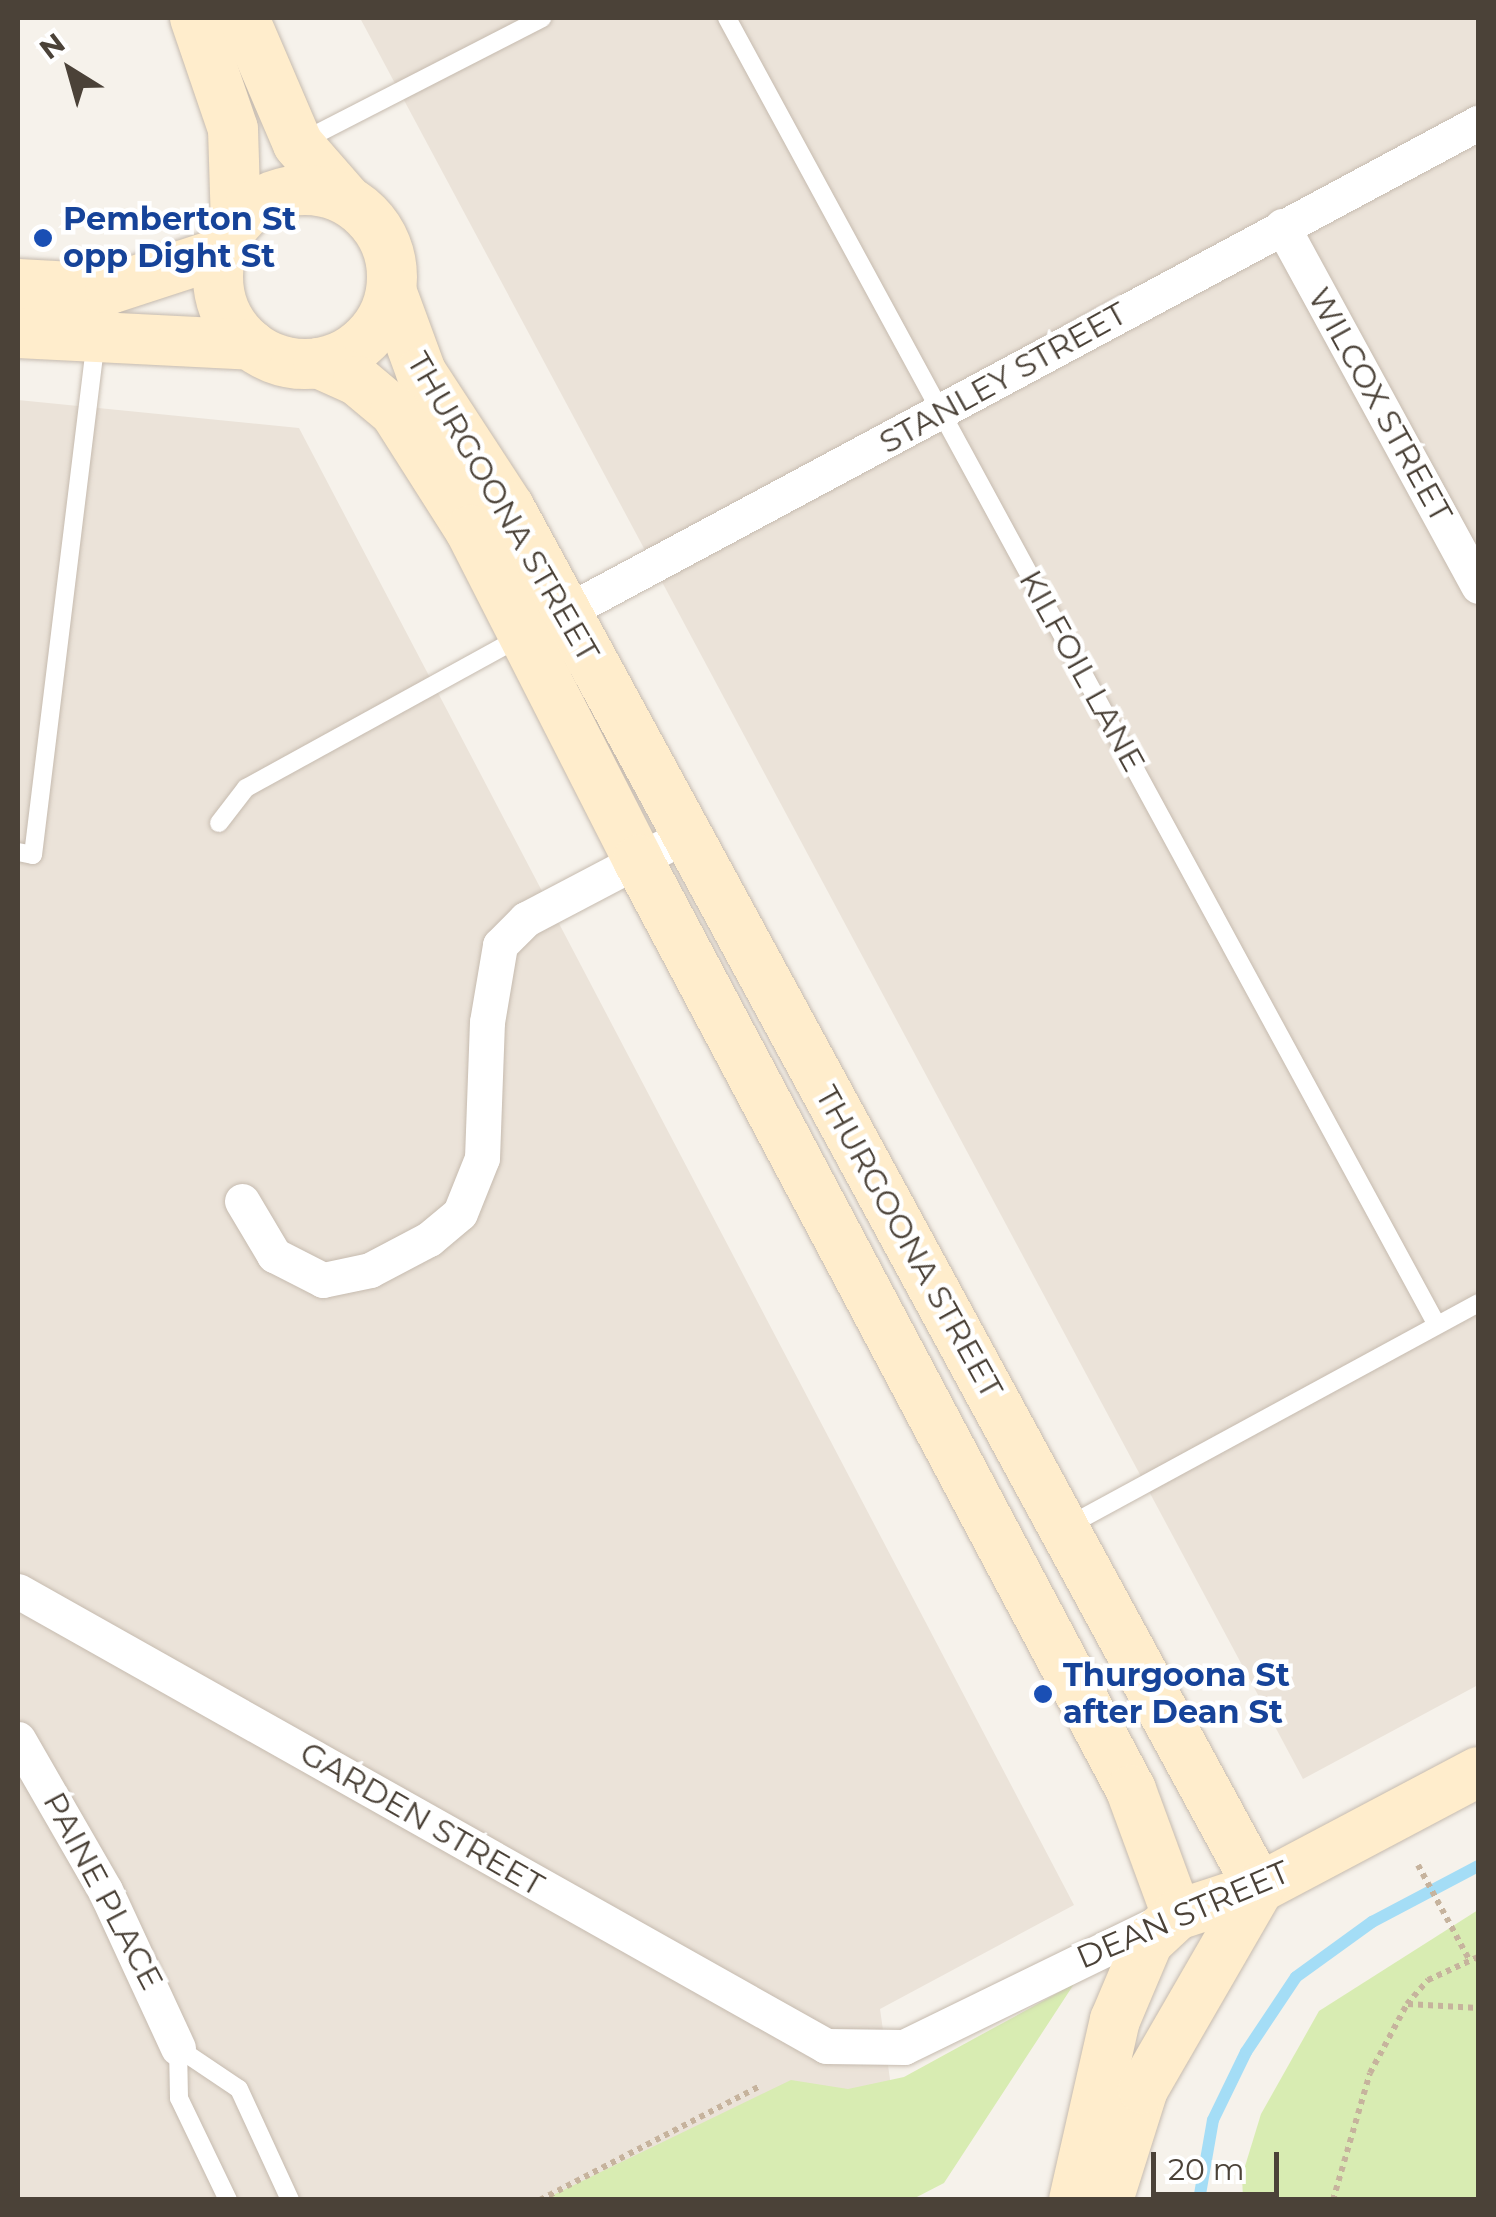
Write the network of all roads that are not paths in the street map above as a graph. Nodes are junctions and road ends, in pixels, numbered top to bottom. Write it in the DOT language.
graph roads {
  1 [pos="194,18"];
  2 [pos="244,18"];
  3 [pos="542,18"];
  4 [pos="728,18"];
  5 [pos="1478,122"];
  6 [pos="298,144"];
  7 [pos="346,199"];
  8 [pos="1282,226"];
  9 [pos="229,238"];
  10 [pos="18,284"];
  11 [pos="392,293"];
  12 [pos="18,333"];
  13 [pos="96,338"];
  14 [pos="250,346"];
  15 [pos="318,363"];
  16 [pos="941,413"];
  17 [pos="1468,542"];
  18 [pos="1478,586"];
  19 [pos="547,622"];
  20 [pos="219,823"];
  21 [pos="686,835"];
  22 [pos="18,852"];
  23 [pos="638,860"];
  24 [pos="242,1201"];
  25 [pos="1478,1303"];
  26 [pos="1437,1325"];
  27 [pos="1065,1528"];
  28 [pos="1009,1559"];
  29 [pos="18,1591"];
  30 [pos="18,1738"];
  31 [pos="1478,1772"];
  32 [pos="1259,1888"];
  33 [pos="1177,1915"];
  34 [pos="826,2046"];
  35 [pos="178,2048"];
  36 [pos="228,2200"];
  37 [pos="290,2200"];
  38 [pos="1074,2200"];
  39 [pos="1108,2200"];
  1 -- 9 [label="main road"];
  2 -- 6 [label="main road"];
  3 -- 6 [label="lane"];
  4 -- 16 [label="lane, KILFOIL LANE"];
  5 -- 8 [label="street, STANLEY STREET"];
  6 -- 7 [label="main road"];
  7 -- 9 [label="main road"];
  7 -- 11 [label="main road"];
  8 -- 16 [label="street, STANLEY STREET"];
  8 -- 17 [label="street, WILCOX STREET"];
  9 -- 10 [label="main road"];
  9 -- 14 [label="main road"];
  11 -- 15 [label="main road"];
  11 -- 19 [label="main road, THURGOONA STREET"];
  12 -- 13 [label="main road"];
  13 -- 14 [label="main road"];
  13 -- 22 [label="lane"];
  14 -- 15 [label="main road"];
  15 -- 19 [label="main road, THURGOONA STREET"];
  16 -- 19 [label="street, STANLEY STREET"];
  16 -- 26 [label="lane, KILFOIL LANE"];
  17 -- 18 [label="street, WILCOX STREET"];
  19 -- 20 [label="lane"];
  19 -- 21 [label="main road, THURGOONA STREET"];
  19 -- 23 [label="main road, THURGOONA STREET"];
  21 -- 23 [label="street"];
  21 -- 27 [label="main road, THURGOONA STREET"];
  23 -- 24 [label="street"];
  23 -- 28 [label="main road, THURGOONA STREET"];
  25 -- 26 [label="lane"];
  26 -- 27 [label="lane"];
  27 -- 28 [label="main road"];
  27 -- 32 [label="main road, THURGOONA STREET"];
  28 -- 33 [label="main road, THURGOONA STREET"];
  29 -- 34 [label="street, GARDEN STREET"];
  30 -- 35 [label="street, PAINE PLACE"];
  31 -- 32 [label="main road, DEAN STREET"];
  32 -- 33 [label="main road, DEAN STREET"];
  32 -- 39 [label="main road"];
  33 -- 34 [label="street, DEAN STREET"];
  33 -- 38 [label="main road"];
  35 -- 36 [label="lane, PAINE PLACE"];
  35 -- 37 [label="lane"];
}
